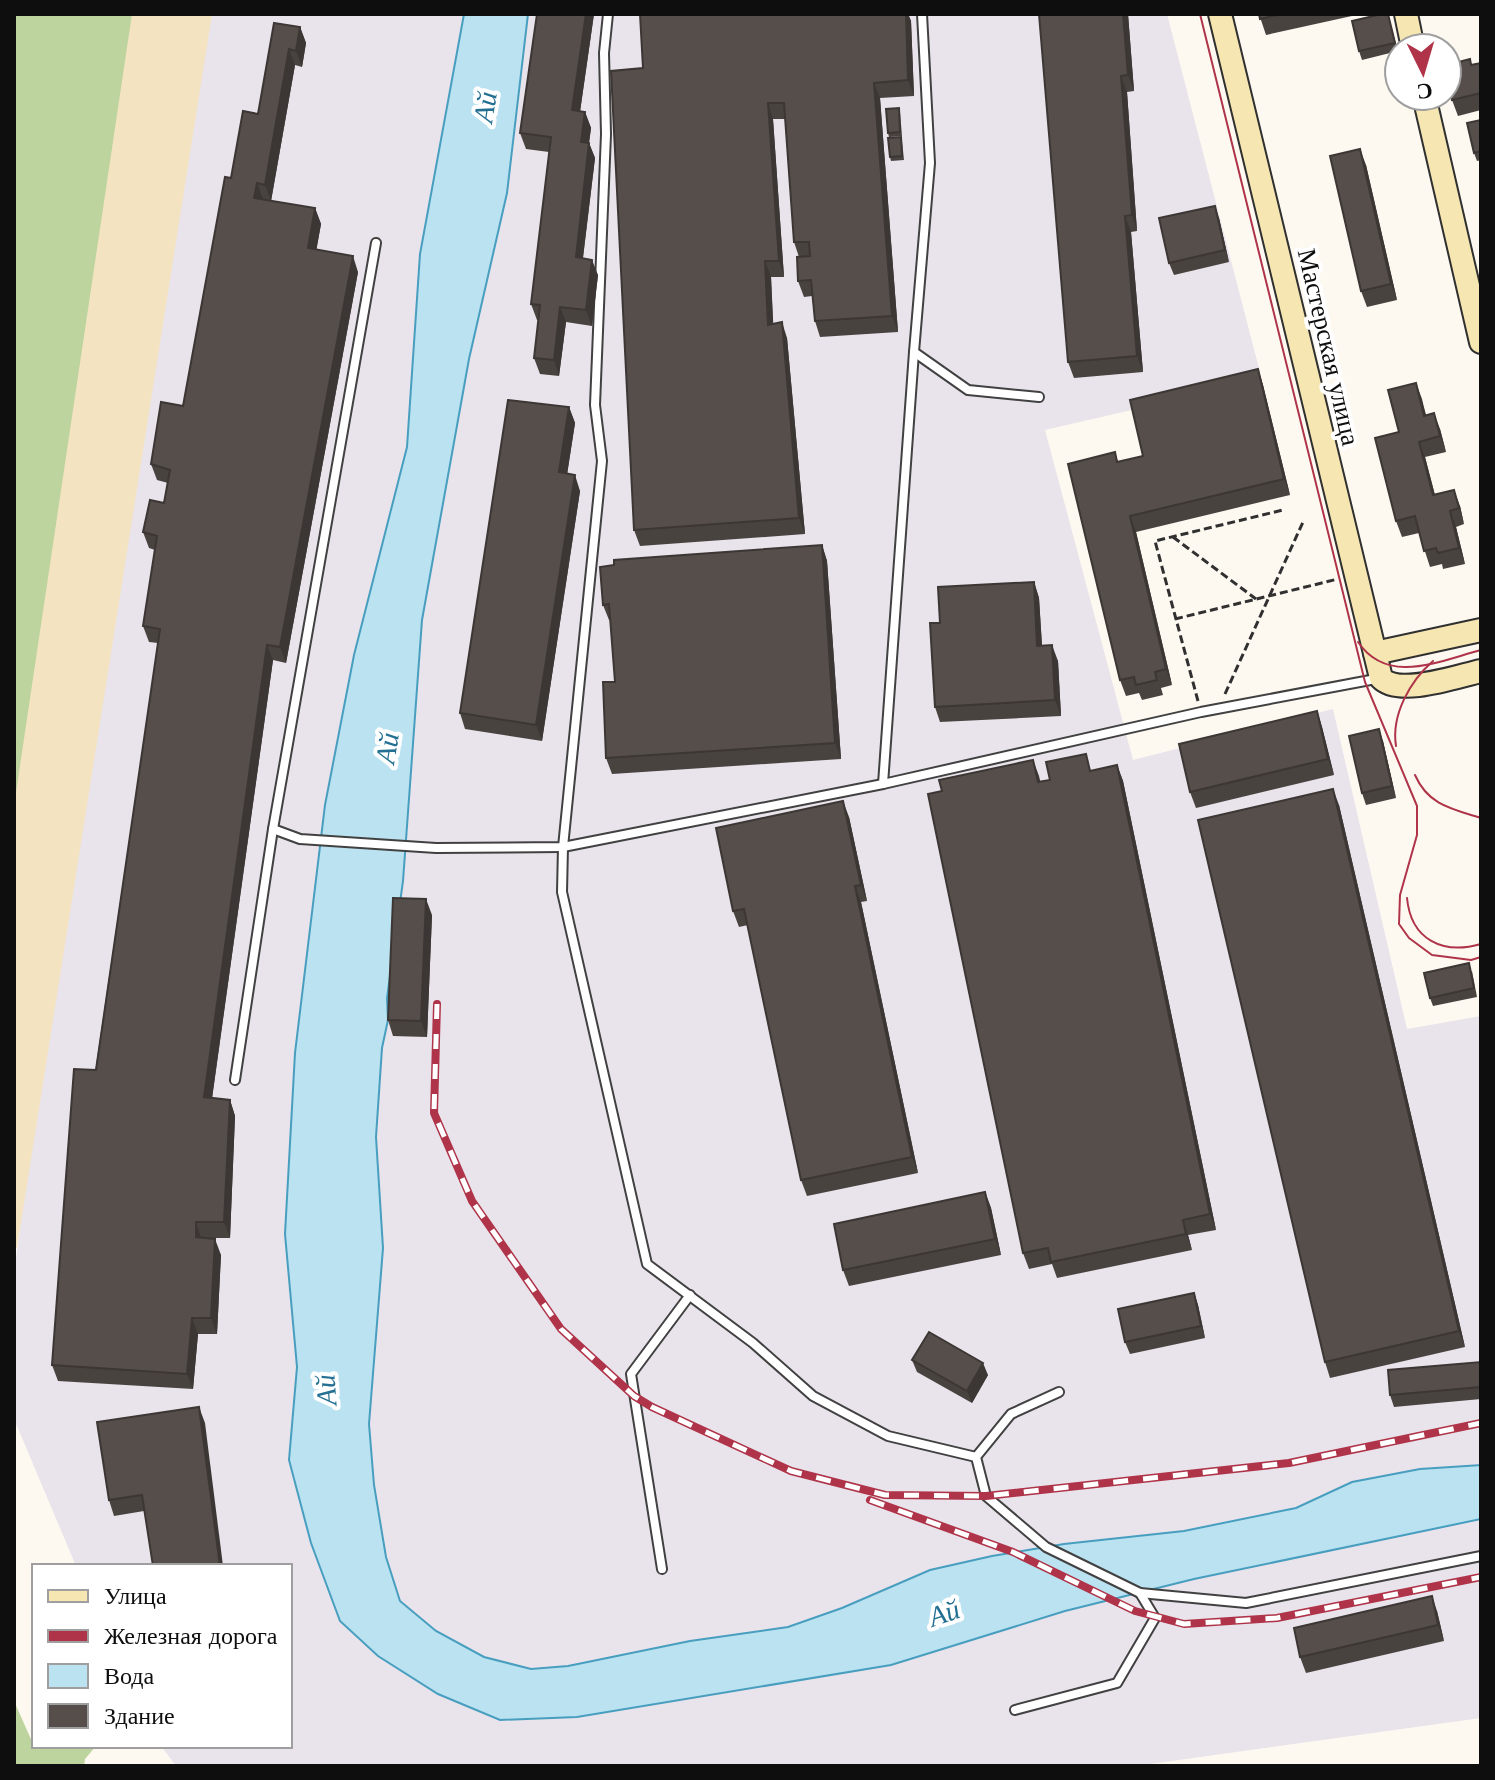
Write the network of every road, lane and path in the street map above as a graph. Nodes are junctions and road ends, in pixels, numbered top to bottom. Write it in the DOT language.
graph roads {
  1 [pos="608,14"];
  2 [pos="922,14"];
  3 [pos="1220,14"];
  4 [pos="1428,112"];
  5 [pos="376,243"];
  6 [pos="1481,342"];
  7 [pos="914,352"];
  8 [pos="1039,397"];
  9 [pos="1283,510"];
  10 [pos="1303,522"];
  11 [pos="1173,537"];
  12 [pos="1355,576"];
  13 [pos="1270,595"];
  14 [pos="1256,599"];
  15 [pos="1175,619"];
  16 [pos="1481,630"];
  17 [pos="1375,653"];
  18 [pos="1481,671"];
  19 [pos="1388,682"];
  20 [pos="1218,709"];
  21 [pos="1201,712"];
  22 [pos="883,784"];
  23 [pos="273,829"];
  24 [pos="563,847"];
  25 [pos="235,1080"];
  26 [pos="690,1295"];
  27 [pos="1059,1392"];
  28 [pos="976,1457"];
  29 [pos="1481,1556"];
  30 [pos="662,1569"];
  31 [pos="1140,1593"];
  32 [pos="1015,1710"];
  1 -- 24 [label="lane"];
  2 -- 7 [label="lane"];
  3 -- 12 [label="main road, Мастерская улица"];
  4 -- 6 [label="main road"];
  5 -- 23 [label="lane"];
  7 -- 8 [label="lane"];
  7 -- 22 [label="lane"];
  9 -- 11 [label="path"];
  10 -- 13 [label="path"];
  11 -- 14 [label="path"];
  11 -- 15 [label="path"];
  12 -- 13 [label="path"];
  12 -- 17 [label="main road, Мастерская улица"];
  13 -- 14 [label="path"];
  13 -- 20 [label="path"];
  14 -- 15 [label="path"];
  15 -- 21 [label="path"];
  16 -- 17 [label="main road"];
  17 -- 19 [label="main road, Мастерская улица"];
  18 -- 19 [label="main road"];
  19 -- 20 [label="lane"];
  20 -- 21 [label="lane"];
  21 -- 22 [label="lane"];
  22 -- 24 [label="lane"];
  23 -- 24 [label="lane"];
  23 -- 25 [label="lane"];
  24 -- 26 [label="lane"];
  26 -- 28 [label="lane"];
  26 -- 30 [label="lane"];
  27 -- 28 [label="lane"];
  28 -- 31 [label="lane"];
  29 -- 31 [label="lane"];
  31 -- 32 [label="lane"];
}
